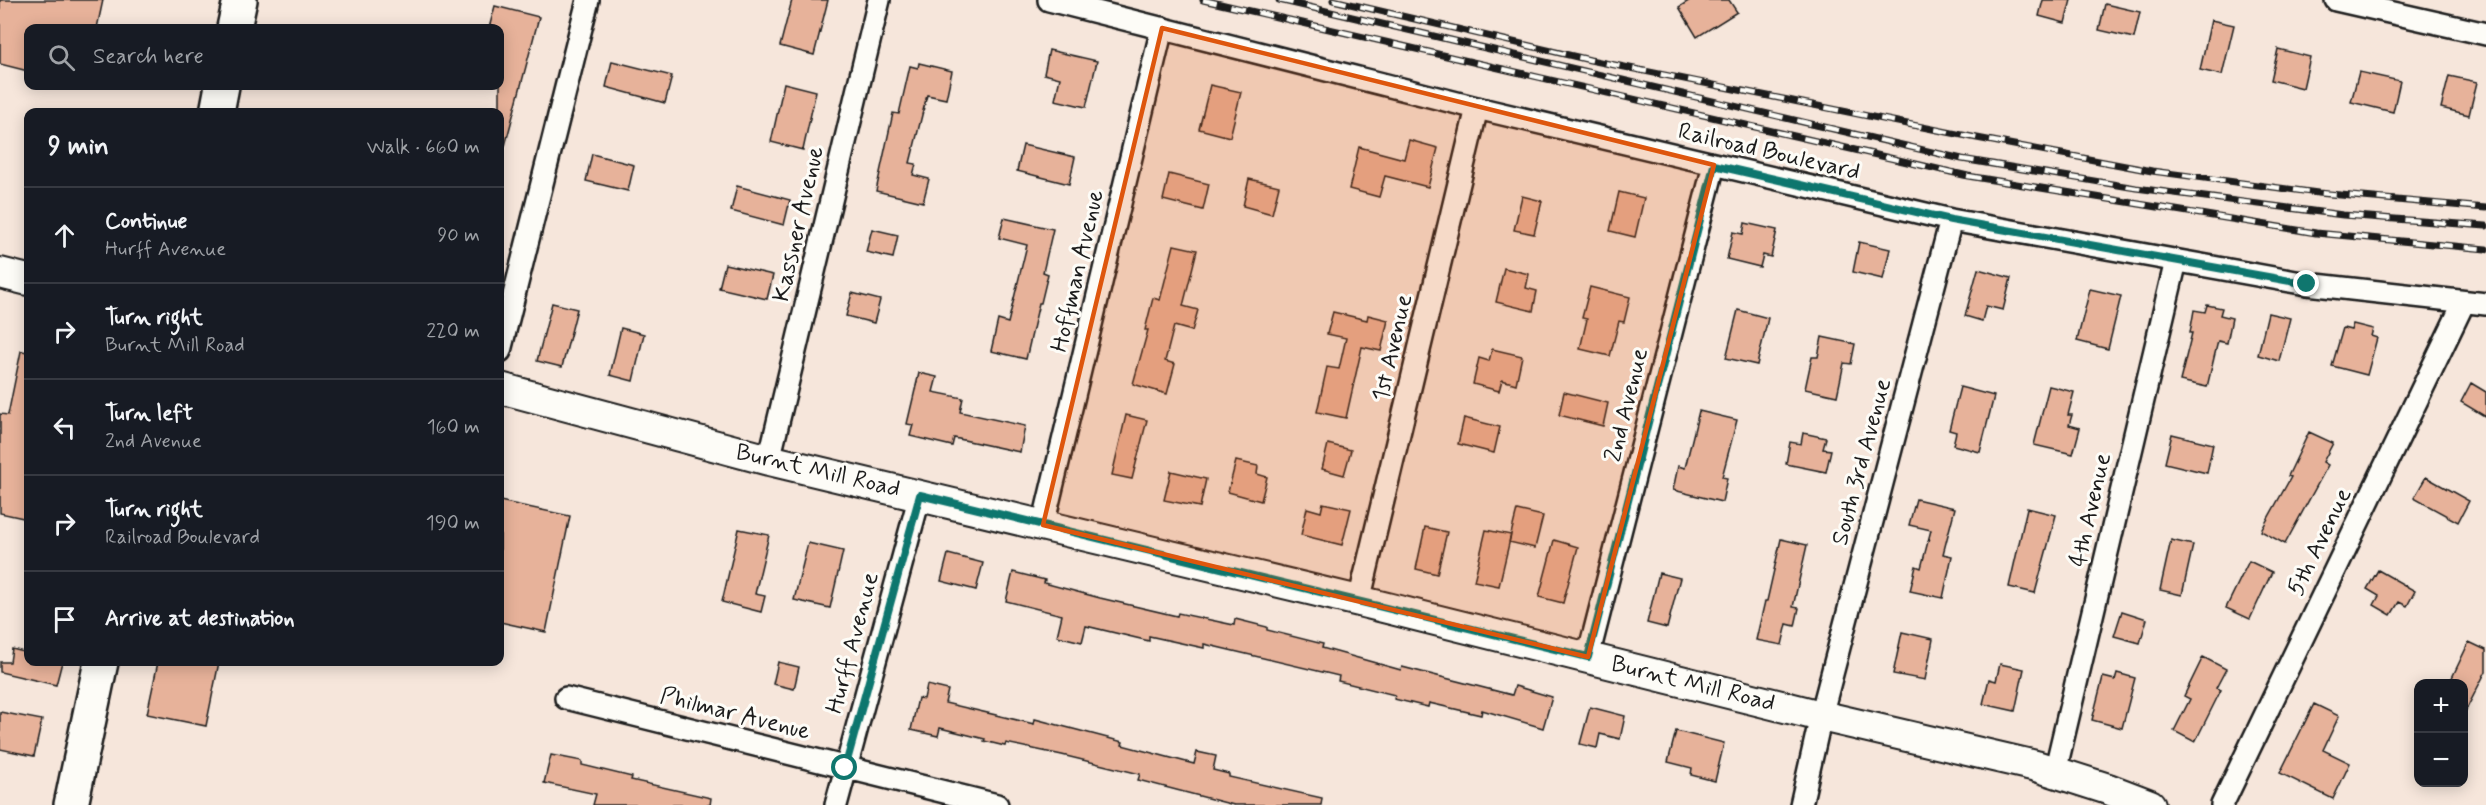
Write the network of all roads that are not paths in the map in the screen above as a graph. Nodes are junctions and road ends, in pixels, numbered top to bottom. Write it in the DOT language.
graph roads {
  1 [pos="240,0"];
  2 [pos="588,0"];
  3 [pos="879,0"];
  4 [pos="1049,0"];
  5 [pos="2336,0"];
  6 [pos="235,24"];
  7 [pos="1162,28"];
  8 [pos="2486,34"];
  9 [pos="221,90"];
  10 [pos="218,108"];
  11 [pos="1477,108"];
  12 [pos="1714,165"];
  13 [pos="1951,220"];
  14 [pos="2176,261"];
  15 [pos="0,273"];
  16 [pos="24,279"];
  17 [pos="2464,302"];
  18 [pos="2486,304"];
  19 [pos="504,335"];
  20 [pos="504,389"];
  21 [pos="769,460"];
  22 [pos="920,495"];
  23 [pos="1043,525"];
  24 [pos="1359,601"];
  25 [pos="1588,657"];
  26 [pos="100,666"];
  27 [pos="566,698"];
  28 [pos="1821,716"];
  29 [pos="845,768"];
  30 [pos="2055,772"];
  31 [pos="71,805"];
  32 [pos="837,805"];
  33 [pos="997,805"];
  34 [pos="1801,805"];
  35 [pos="2150,805"];
  36 [pos="2222,805"];
  1 -- 6 [label="main road"];
  2 -- 19 [label="street"];
  3 -- 21 [label="street, Kassner Avenue"];
  4 -- 7 [label="street, Railroad Boulevard"];
  5 -- 8 [label="street"];
  7 -- 11 [label="street, Railroad Boulevard"];
  7 -- 23 [label="street, Hoffman Avenue"];
  9 -- 10 [label="main road"];
  11 -- 12 [label="street, Railroad Boulevard"];
  11 -- 24 [label="street, 1st Avenue"];
  12 -- 13 [label="street, Railroad Boulevard"];
  12 -- 25 [label="street, 2nd Avenue"];
  13 -- 14 [label="street, Railroad Boulevard"];
  13 -- 28 [label="street, South 3rd Avenue"];
  14 -- 17 [label="street, Railroad Boulevard"];
  14 -- 30 [label="street, 4th Avenue"];
  15 -- 16 [label="main road"];
  17 -- 18 [label="street, Railroad Boulevard"];
  17 -- 36 [label="street, 5th Avenue"];
  20 -- 21 [label="main road, Burnt Mill Road"];
  21 -- 22 [label="main road, Burnt Mill Road"];
  22 -- 23 [label="main road, Burnt Mill Road"];
  22 -- 29 [label="street, Hurff Avenue"];
  23 -- 24 [label="main road, Burnt Mill Road"];
  24 -- 25 [label="main road, Burnt Mill Road"];
  25 -- 28 [label="main road, Burnt Mill Road"];
  26 -- 31 [label="main road"];
  27 -- 29 [label="street, Philmar Avenue"];
  28 -- 30 [label="main road, Burnt Mill Road"];
  28 -- 34 [label="street, South 3rd Avenue"];
  29 -- 32 [label="street, Hurff Avenue"];
  29 -- 33 [label="street, Philmar Avenue"];
  30 -- 35 [label="main road, Burnt Mill Road"];
}
